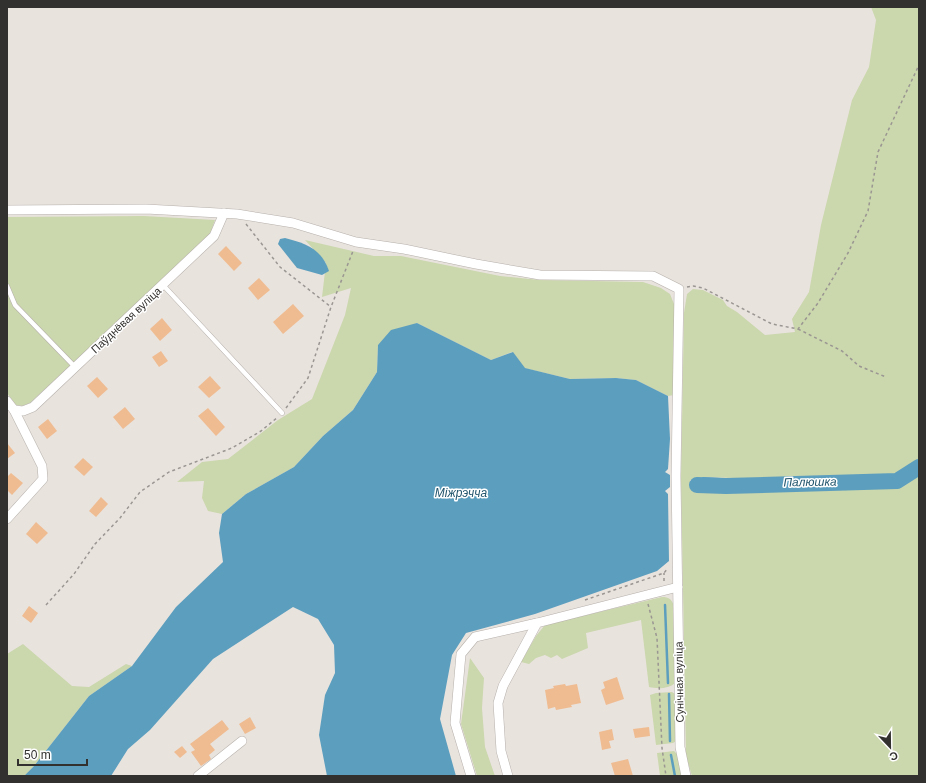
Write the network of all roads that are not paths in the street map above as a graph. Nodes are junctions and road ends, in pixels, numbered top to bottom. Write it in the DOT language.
graph roads {
  1 [pos="7,210"];
  2 [pos="224,213"];
  3 [pos="163,285"];
  4 [pos="7,286"];
  5 [pos="75,367"];
  6 [pos="7,401"];
  7 [pos="14,410"];
  8 [pos="282,413"];
  9 [pos="7,519"];
  10 [pos="678,587"];
  11 [pos="537,623"];
  12 [pos="242,740"];
  13 [pos="198,776"];
  14 [pos="471,776"];
  15 [pos="508,776"];
  16 [pos="686,776"];
  1 -- 2 [label="street"];
  2 -- 3 [label="street, Паўднёвая вуліца"];
  2 -- 10 [label="street, Сунічная вуліца"];
  3 -- 5 [label="street, Паўднёвая вуліца"];
  3 -- 8 [label="lane"];
  4 -- 5 [label="lane"];
  5 -- 7 [label="street, Паўднёвая вуліца"];
  6 -- 7 [label="street"];
  7 -- 9 [label="street"];
  10 -- 11 [label="street"];
  10 -- 16 [label="street, Сунічная вуліца"];
  11 -- 14 [label="street"];
  11 -- 15 [label="street"];
  12 -- 13 [label="street"];
}
